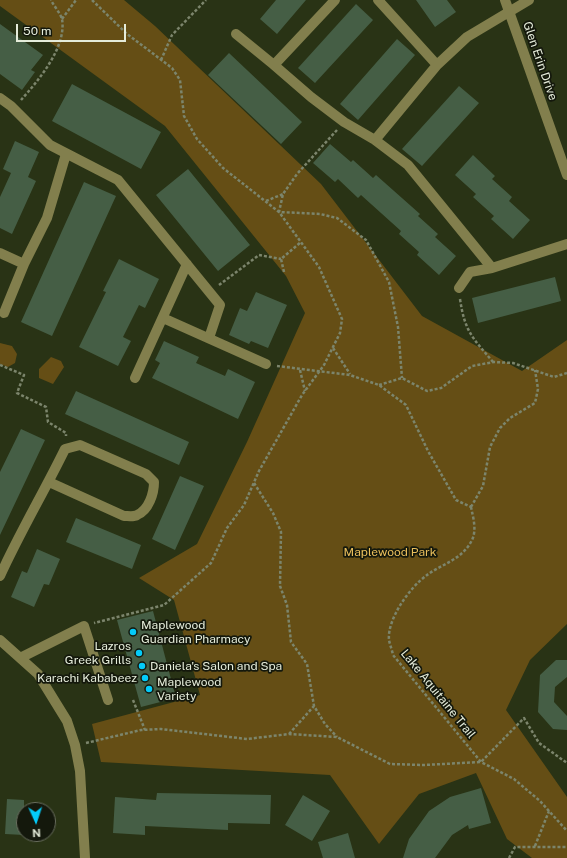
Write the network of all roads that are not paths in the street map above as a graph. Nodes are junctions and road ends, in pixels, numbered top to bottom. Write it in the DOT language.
graph roads {
  1 [pos="335,0"];
  2 [pos="378,0"];
  3 [pos="505,0"];
  4 [pos="529,0"];
  5 [pos="509,12"];
  6 [pos="236,34"];
  7 [pos="274,65"];
  8 [pos="438,66"];
  9 [pos="0,98"];
  10 [pos="375,140"];
  11 [pos="66,154"];
  12 [pos="567,175"];
  13 [pos="567,244"];
  14 [pos="0,253"];
  15 [pos="24,264"];
  16 [pos="187,264"];
  17 [pos="492,268"];
  18 [pos="459,288"];
  19 [pos="4,313"];
  20 [pos="163,318"];
  21 [pos="209,338"];
  22 [pos="266,364"];
  23 [pos="135,378"];
  24 [pos="49,482"];
  25 [pos="0,576"];
  26 [pos="0,640"];
  27 [pos="20,658"];
  28 [pos="108,700"];
  29 [pos="85,858"];
  1 -- 7 [label="street"];
  2 -- 8 [label="street"];
  3 -- 5 [label="street, Glen Erin Drive"];
  4 -- 5 [label="street"];
  5 -- 8 [label="street"];
  5 -- 12 [label="street, Glen Erin Drive"];
  6 -- 7 [label="street"];
  7 -- 10 [label="street"];
  8 -- 10 [label="street"];
  9 -- 11 [label="street"];
  10 -- 17 [label="street"];
  11 -- 15 [label="street"];
  11 -- 16 [label="street"];
  13 -- 17 [label="street"];
  14 -- 15 [label="street"];
  15 -- 19 [label="street"];
  16 -- 20 [label="street"];
  16 -- 21 [label="street"];
  17 -- 18 [label="street"];
  20 -- 21 [label="street"];
  20 -- 23 [label="street"];
  21 -- 22 [label="street"];
  24 -- 24 [label="street"];
  24 -- 25 [label="street"];
  26 -- 27 [label="street"];
  27 -- 28 [label="street"];
  27 -- 29 [label="street"];
}
